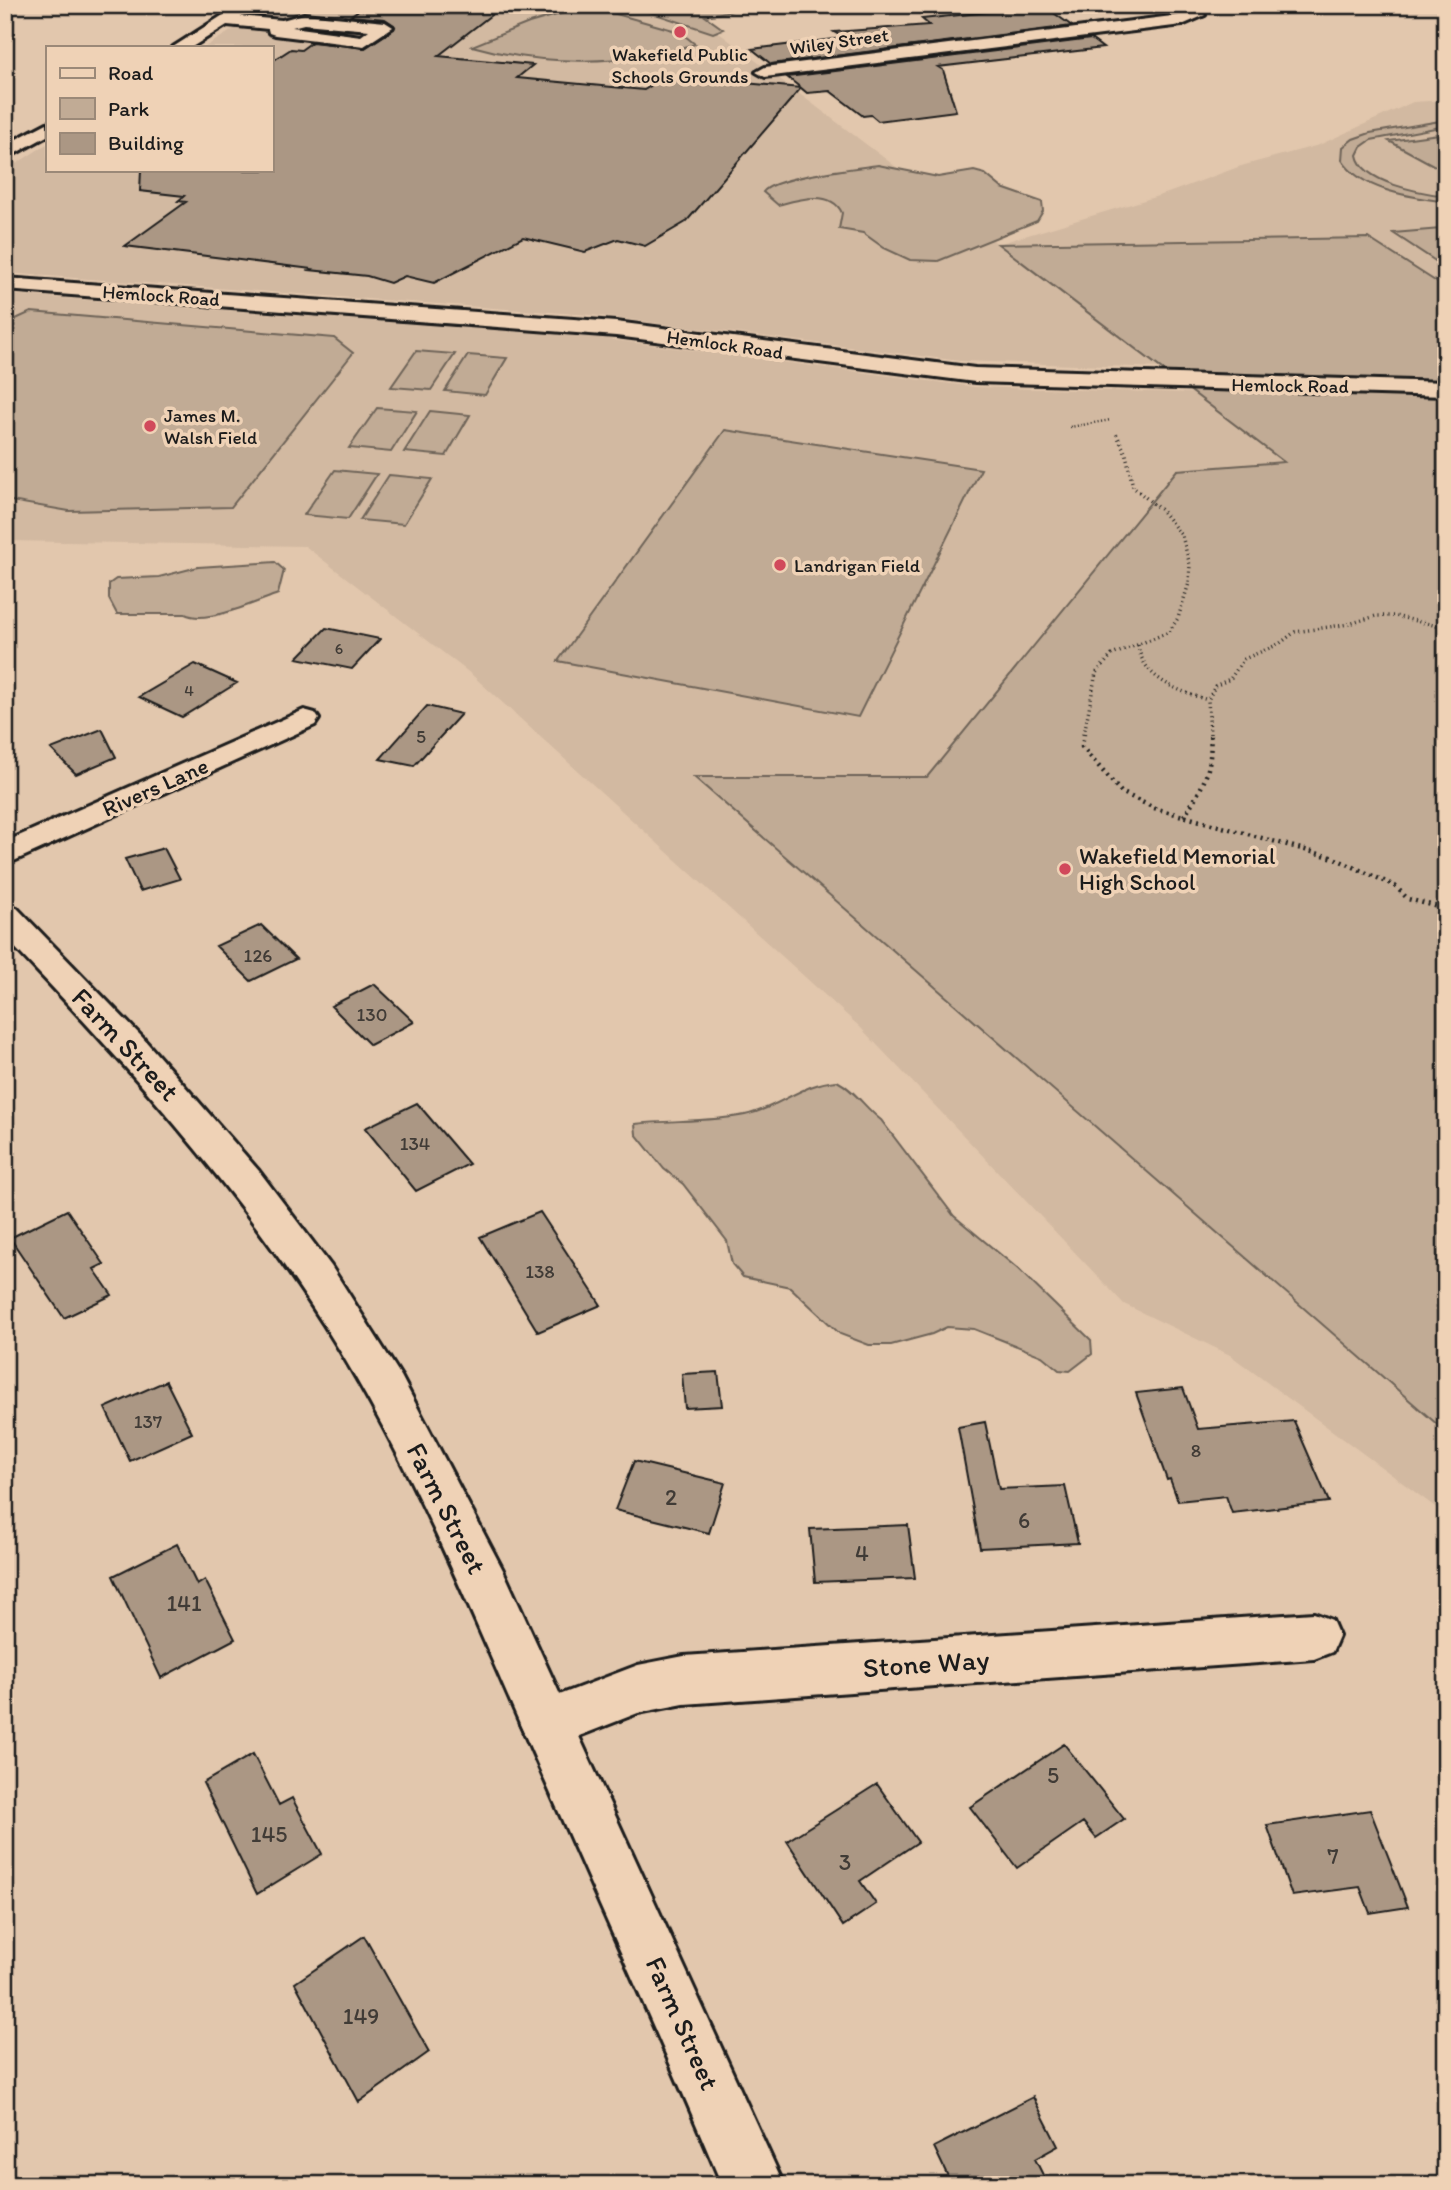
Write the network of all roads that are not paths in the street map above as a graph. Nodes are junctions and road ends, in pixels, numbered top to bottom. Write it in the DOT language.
graph roads {
  1 [pos="251,5"];
  2 [pos="1191,5"];
  3 [pos="227,20"];
  4 [pos="282,25"];
  5 [pos="183,46"];
  6 [pos="765,72"];
  7 [pos="46,129"];
  8 [pos="5,153"];
  9 [pos="5,284"];
  10 [pos="1446,389"];
  11 [pos="304,719"];
  12 [pos="5,855"];
  13 [pos="5,916"];
  14 [pos="1314,1636"];
  15 [pos="546,1724"];
  16 [pos="753,2185"];
  1 -- 3 [label="street"];
  2 -- 6 [label="street, Wiley Street"];
  3 -- 4 [label="street"];
  3 -- 5 [label="street"];
  4 -- 4 [label="street"];
  7 -- 8 [label="street"];
  9 -- 10 [label="street, Hemlock Road"];
  11 -- 12 [label="street, Rivers Lane"];
  13 -- 15 [label="street, Farm Street"];
  14 -- 15 [label="street, Stone Way"];
  15 -- 16 [label="street, Farm Street"];
}
